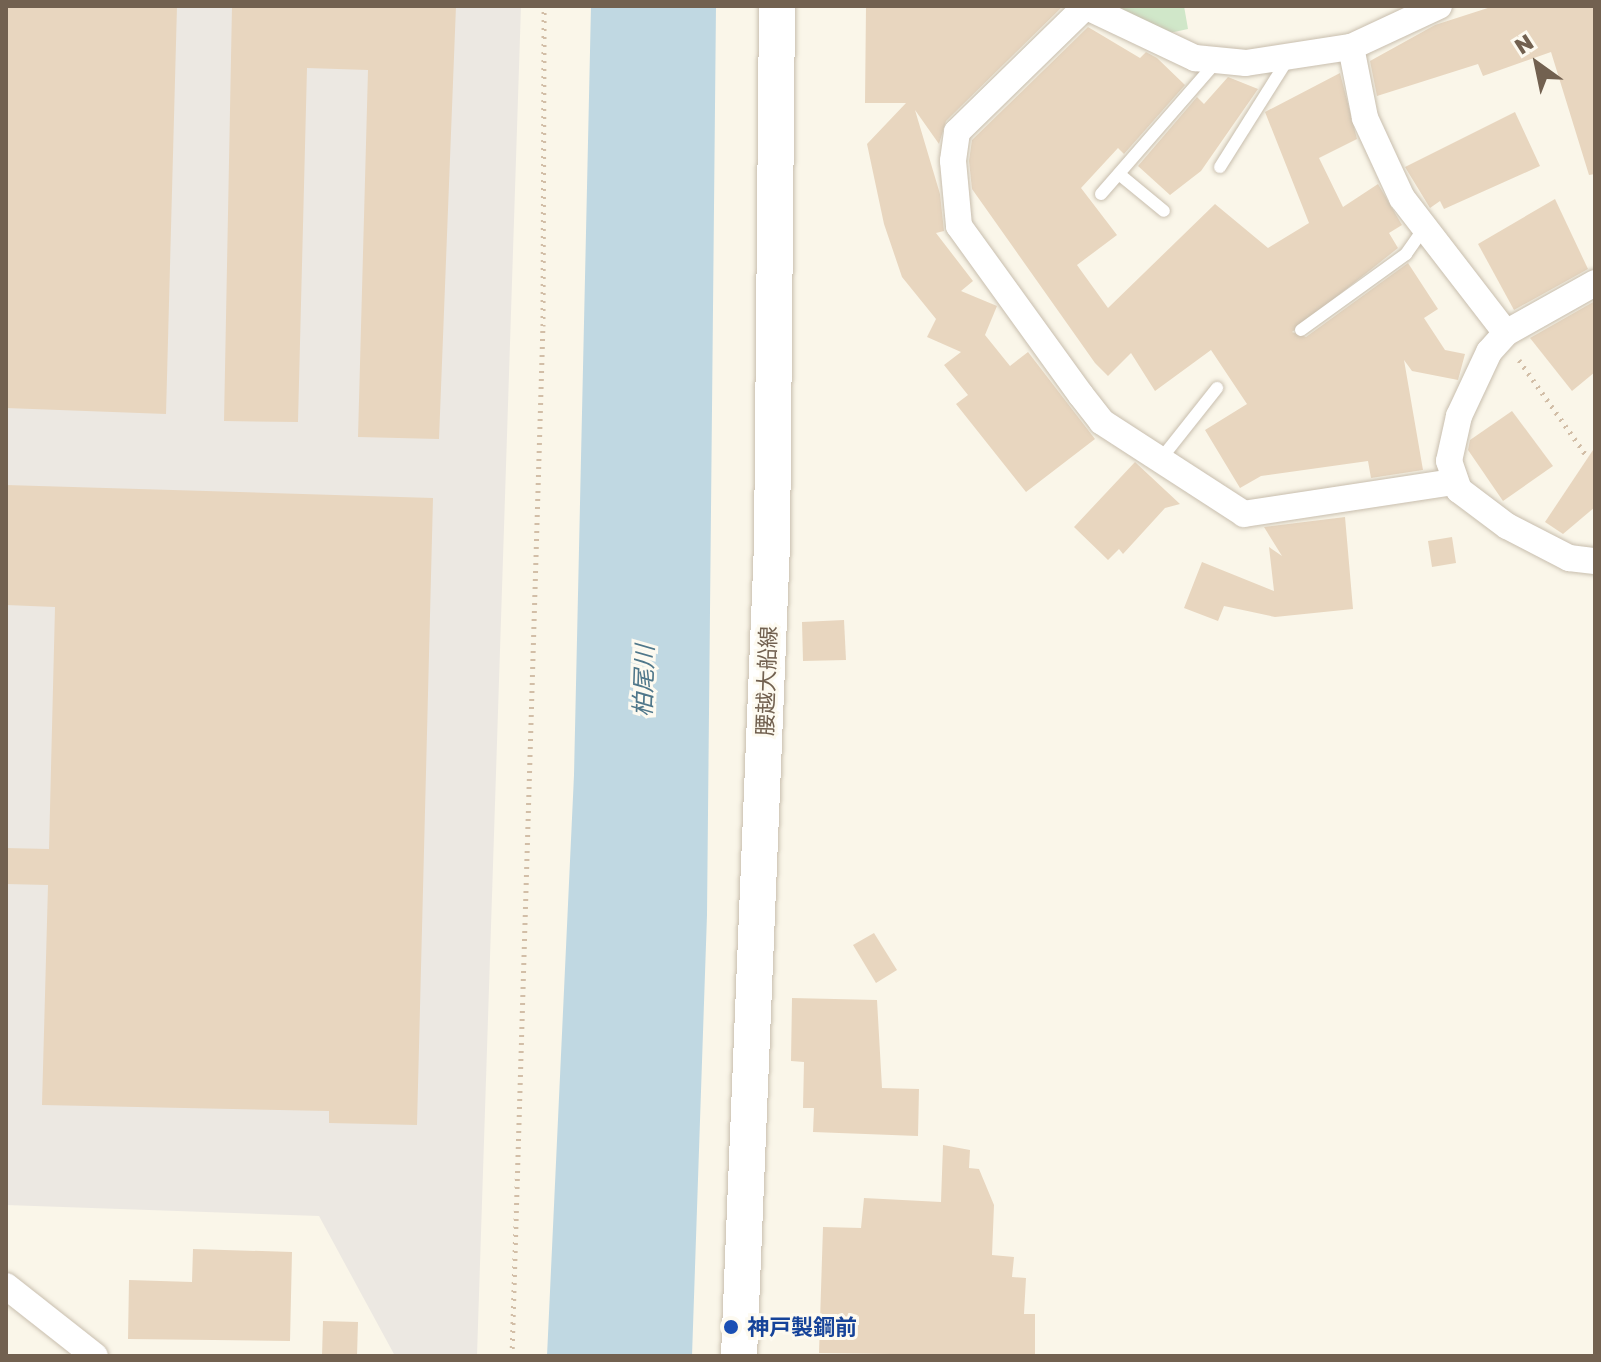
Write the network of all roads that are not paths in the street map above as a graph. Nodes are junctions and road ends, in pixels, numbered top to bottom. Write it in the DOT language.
graph roads {
  1 [pos="777,6"];
  2 [pos="1086,6"];
  3 [pos="1439,6"];
  4 [pos="1351,47"];
  5 [pos="1288,59"];
  6 [pos="1217,61"];
  7 [pos="1220,167"];
  8 [pos="1119,174"];
  9 [pos="1101,194"];
  10 [pos="1164,211"];
  11 [pos="1423,230"];
  12 [pos="1595,283"];
  13 [pos="1301,330"];
  14 [pos="1504,335"];
  15 [pos="1217,388"];
  16 [pos="1160,460"];
  17 [pos="1453,482"];
  18 [pos="1595,561"];
  19 [pos="6,1286"];
  20 [pos="95,1356"];
  21 [pos="739,1356"];
  1 -- 21 [label="main road, 腰越大船線"];
  2 -- 6 [label="street"];
  2 -- 16 [label="street"];
  3 -- 4 [label="street"];
  4 -- 5 [label="street"];
  4 -- 11 [label="street"];
  5 -- 6 [label="street"];
  5 -- 7 [label="lane"];
  6 -- 8 [label="lane"];
  8 -- 9 [label="lane"];
  8 -- 10 [label="lane"];
  11 -- 13 [label="lane"];
  11 -- 14 [label="street"];
  12 -- 14 [label="street"];
  14 -- 17 [label="street"];
  15 -- 16 [label="lane"];
  16 -- 17 [label="street"];
  17 -- 18 [label="street"];
  19 -- 20 [label="street"];
}
